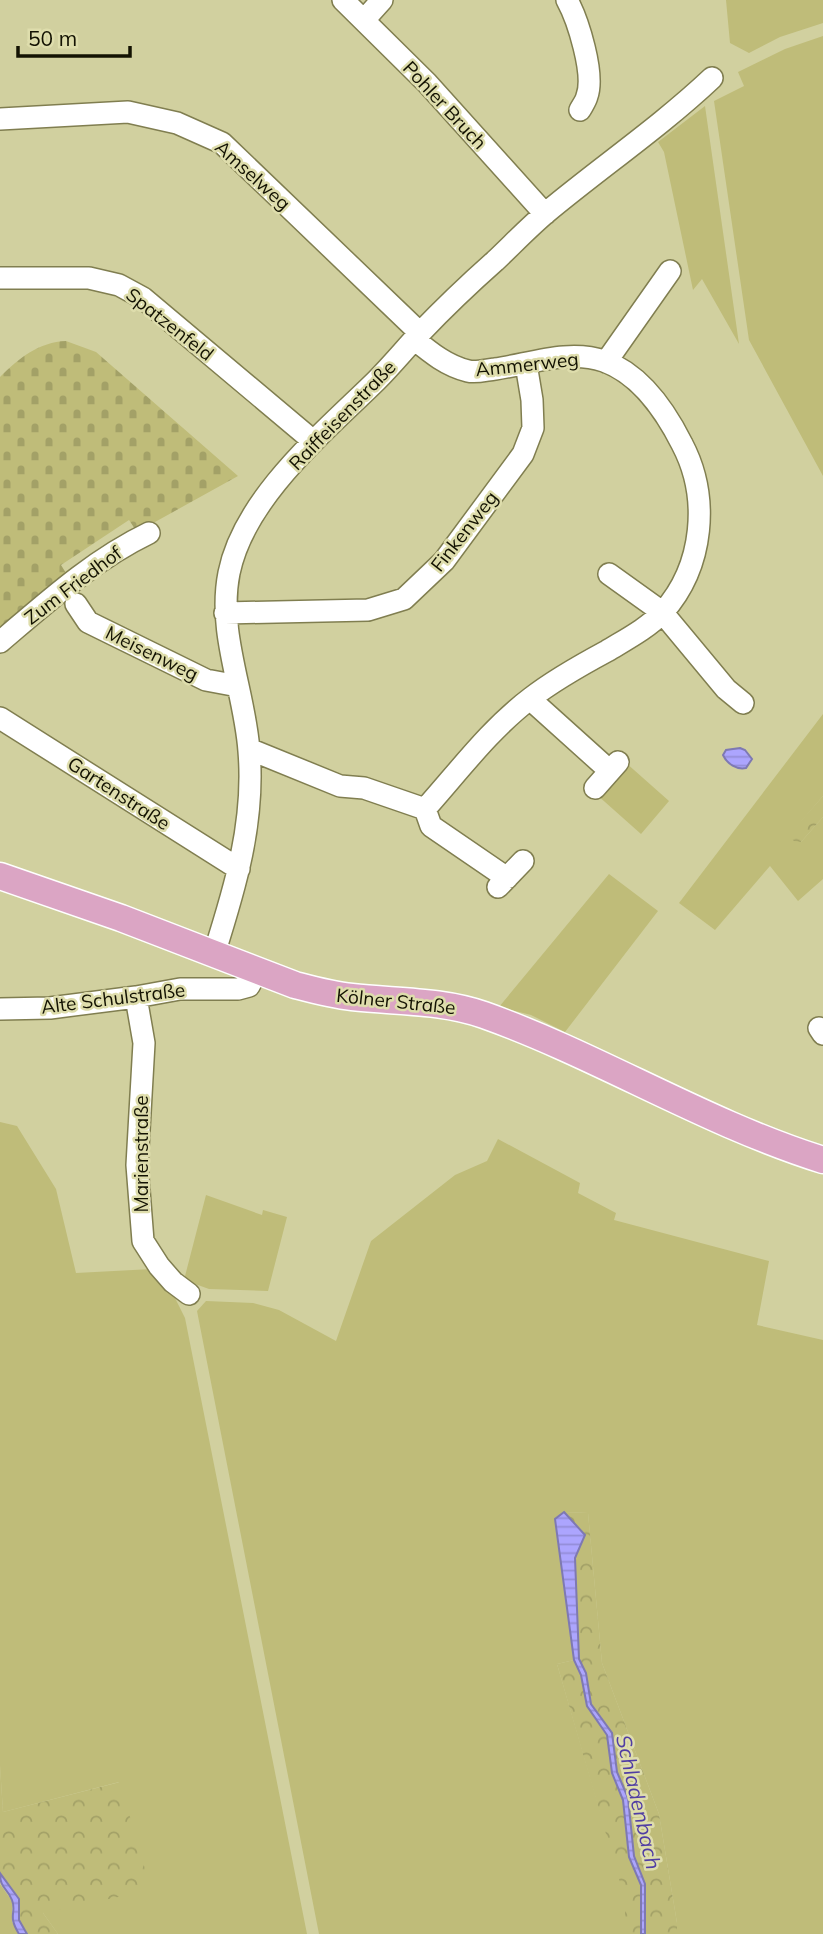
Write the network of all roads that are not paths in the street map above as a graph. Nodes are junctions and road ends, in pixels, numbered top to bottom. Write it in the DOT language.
graph roads {
  1 [pos="343,0"];
  2 [pos="382,0"];
  3 [pos="567,0"];
  4 [pos="363,20"];
  5 [pos="712,78"];
  6 [pos="580,110"];
  7 [pos="0,119"];
  8 [pos="545,214"];
  9 [pos="670,271"];
  10 [pos="0,278"];
  11 [pos="417,336"];
  12 [pos="606,362"];
  13 [pos="526,364"];
  14 [pos="312,440"];
  15 [pos="149,533"];
  16 [pos="609,574"];
  17 [pos="76,604"];
  18 [pos="662,612"];
  19 [pos="225,613"];
  20 [pos="0,642"];
  21 [pos="238,686"];
  22 [pos="530,699"];
  23 [pos="743,703"];
  24 [pos="0,718"];
  25 [pos="249,749"];
  26 [pos="595,788"];
  27 [pos="425,809"];
  28 [pos="523,861"];
  29 [pos="239,869"];
  30 [pos="0,876"];
  31 [pos="214,954"];
  32 [pos="258,969"];
  33 [pos="136,997"];
  34 [pos="0,1009"];
  35 [pos="823,1160"];
  36 [pos="189,1294"];
  1 -- 4 [label="street, Pohler Bruch"];
  2 -- 4 [label="street"];
  3 -- 6 [label="street"];
  4 -- 8 [label="street, Pohler Bruch"];
  5 -- 8 [label="street, Raiffeisenstraße"];
  7 -- 11 [label="street, Amselweg"];
  8 -- 11 [label="street, Raiffeisenstraße"];
  9 -- 12 [label="street, Ammerweg"];
  10 -- 14 [label="street, Spatzenfeld"];
  11 -- 13 [label="street, Ammerweg"];
  11 -- 14 [label="street, Raiffeisenstraße"];
  12 -- 13 [label="street, Ammerweg"];
  12 -- 18 [label="street, Ammerweg"];
  13 -- 19 [label="street, Finkenweg"];
  14 -- 19 [label="street, Raiffeisenstraße"];
  15 -- 20 [label="street, Zum Friedhof"];
  16 -- 18 [label="street"];
  17 -- 21 [label="street, Meisenweg"];
  18 -- 22 [label="street, Ammerweg"];
  18 -- 23 [label="street"];
  19 -- 21 [label="street, Raiffeisenstraße"];
  21 -- 25 [label="street, Raiffeisenstraße"];
  22 -- 26 [label="street"];
  22 -- 27 [label="street, Ammerweg"];
  24 -- 29 [label="street, Gartenstraße"];
  25 -- 27 [label="street"];
  25 -- 29 [label="street, Raiffeisenstraße"];
  27 -- 28 [label="street"];
  29 -- 31 [label="street, Raiffeisenstraße"];
  30 -- 31 [label="main road, Kölner Straße"];
  31 -- 32 [label="main road, Kölner Straße"];
  32 -- 33 [label="street, Alte Schulstraße"];
  32 -- 35 [label="main road, Kölner Straße"];
  33 -- 34 [label="street, Alte Schulstraße"];
  33 -- 36 [label="street, Marienstraße"];
}
